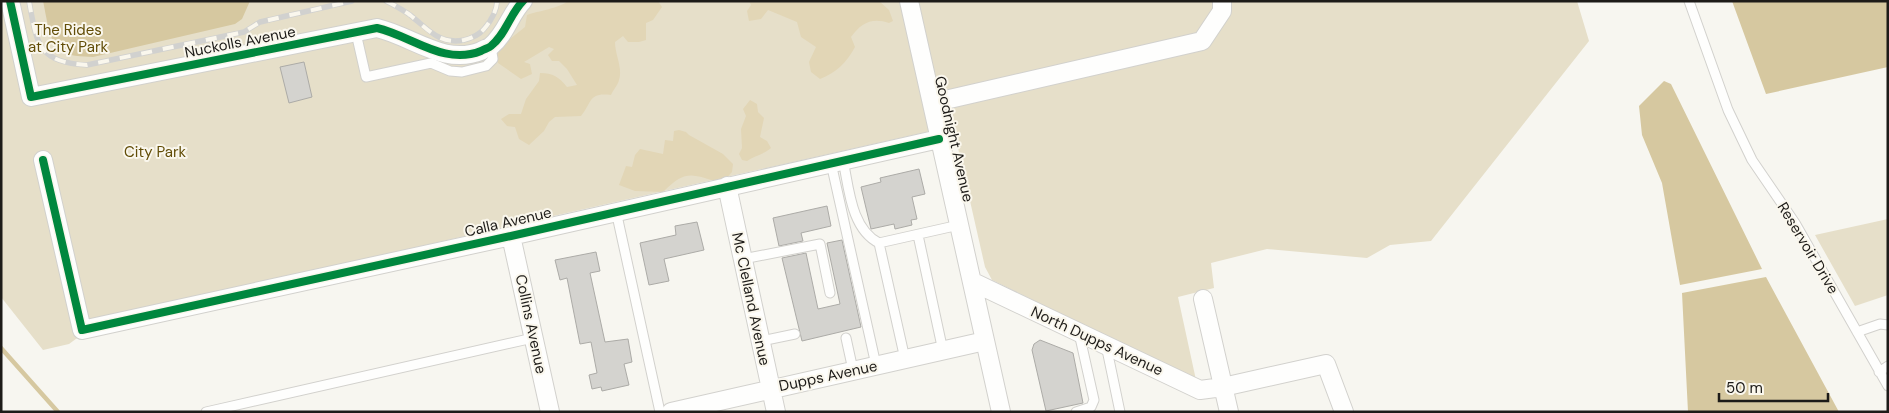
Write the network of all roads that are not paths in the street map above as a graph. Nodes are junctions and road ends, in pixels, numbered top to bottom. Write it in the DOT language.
graph roads {
  1 [pos="10,1"];
  2 [pos="523,1"];
  3 [pos="909,1"];
  4 [pos="1222,1"];
  5 [pos="1689,1"];
  6 [pos="356,33"];
  7 [pos="491,46"];
  8 [pos="932,103"];
  9 [pos="939,139"];
  10 [pos="43,160"];
  11 [pos="837,161"];
  12 [pos="727,186"];
  13 [pos="616,211"];
  14 [pos="855,214"];
  15 [pos="843,217"];
  16 [pos="959,225"];
  17 [pos="918,235"];
  18 [pos="511,236"];
  19 [pos="879,243"];
  20 [pos="743,260"];
  21 [pos="973,282"];
  22 [pos="830,293"];
  23 [pos="1204,299"];
  24 [pos="1888,325"];
  25 [pos="1079,332"];
  26 [pos="1857,332"];
  27 [pos="795,334"];
  28 [pos="533,338"];
  29 [pos="846,338"];
  30 [pos="761,341"];
  31 [pos="985,341"];
  32 [pos="1106,345"];
  33 [pos="943,351"];
  34 [pos="904,359"];
  35 [pos="876,365"];
  36 [pos="1888,366"];
  37 [pos="854,370"];
  38 [pos="1879,372"];
  39 [pos="1888,386"];
  40 [pos="1223,387"];
  41 [pos="771,388"];
  42 [pos="206,412"];
  43 [pos="550,412"];
  44 [pos="660,412"];
  45 [pos="671,412"];
  46 [pos="776,412"];
  47 [pos="1001,412"];
  48 [pos="1076,412"];
  49 [pos="1120,412"];
  50 [pos="1229,412"];
  51 [pos="1344,412"];
  1 -- 6 [label="street, Nuckolls Avenue"];
  2 -- 7 [label="street"];
  3 -- 8 [label="street, Goodnight Avenue"];
  4 -- 8 [label="street"];
  5 -- 26 [label="lane, Reservoir Drive"];
  6 -- 7 [label="street, Nuckolls Avenue"];
  6 -- 7 [label="lane"];
  8 -- 9 [label="street, Goodnight Avenue"];
  9 -- 11 [label="street, Calla Avenue"];
  9 -- 16 [label="street, Goodnight Avenue"];
  10 -- 18 [label="street, Calla Avenue"];
  11 -- 12 [label="street, Calla Avenue"];
  11 -- 14 [label="lane"];
  11 -- 15 [label="lane"];
  12 -- 13 [label="street, Calla Avenue"];
  12 -- 20 [label="street, Mc Clelland Avenue"];
  13 -- 18 [label="street, Calla Avenue"];
  13 -- 44 [label="lane"];
  14 -- 15 [label="lane"];
  14 -- 19 [label="lane"];
  15 -- 35 [label="lane"];
  16 -- 17 [label="lane"];
  16 -- 21 [label="street, Goodnight Avenue"];
  17 -- 19 [label="lane"];
  17 -- 33 [label="lane"];
  18 -- 28 [label="street, Collins Avenue"];
  19 -- 34 [label="lane"];
  20 -- 22 [label="lane"];
  20 -- 30 [label="street, Mc Clelland Avenue"];
  21 -- 25 [label="street, North Dupps Avenue"];
  21 -- 31 [label="street, Goodnight Avenue"];
  23 -- 40 [label="street"];
  24 -- 26 [label="lane"];
  25 -- 32 [label="street, North Dupps Avenue"];
  25 -- 48 [label="lane"];
  26 -- 38 [label="lane, Reservoir Drive"];
  27 -- 30 [label="lane"];
  28 -- 42 [label="lane"];
  28 -- 43 [label="street, Collins Avenue"];
  29 -- 37 [label="lane"];
  30 -- 41 [label="street, Mc Clelland Avenue"];
  31 -- 33 [label="street, Dupps Avenue"];
  31 -- 47 [label="street, Goodnight Avenue"];
  32 -- 40 [label="street, North Dupps Avenue"];
  32 -- 49 [label="lane"];
  33 -- 34 [label="street, Dupps Avenue"];
  34 -- 35 [label="street, Dupps Avenue"];
  35 -- 37 [label="street, Dupps Avenue"];
  36 -- 38 [label="lane"];
  37 -- 41 [label="street, Dupps Avenue"];
  38 -- 39 [label="lane, Reservoir Drive"];
  40 -- 50 [label="street"];
  40 -- 51 [label="street, North Dupps Avenue"];
  41 -- 45 [label="street, Dupps Avenue"];
  41 -- 46 [label="street, Mc Clelland Avenue"];
}
